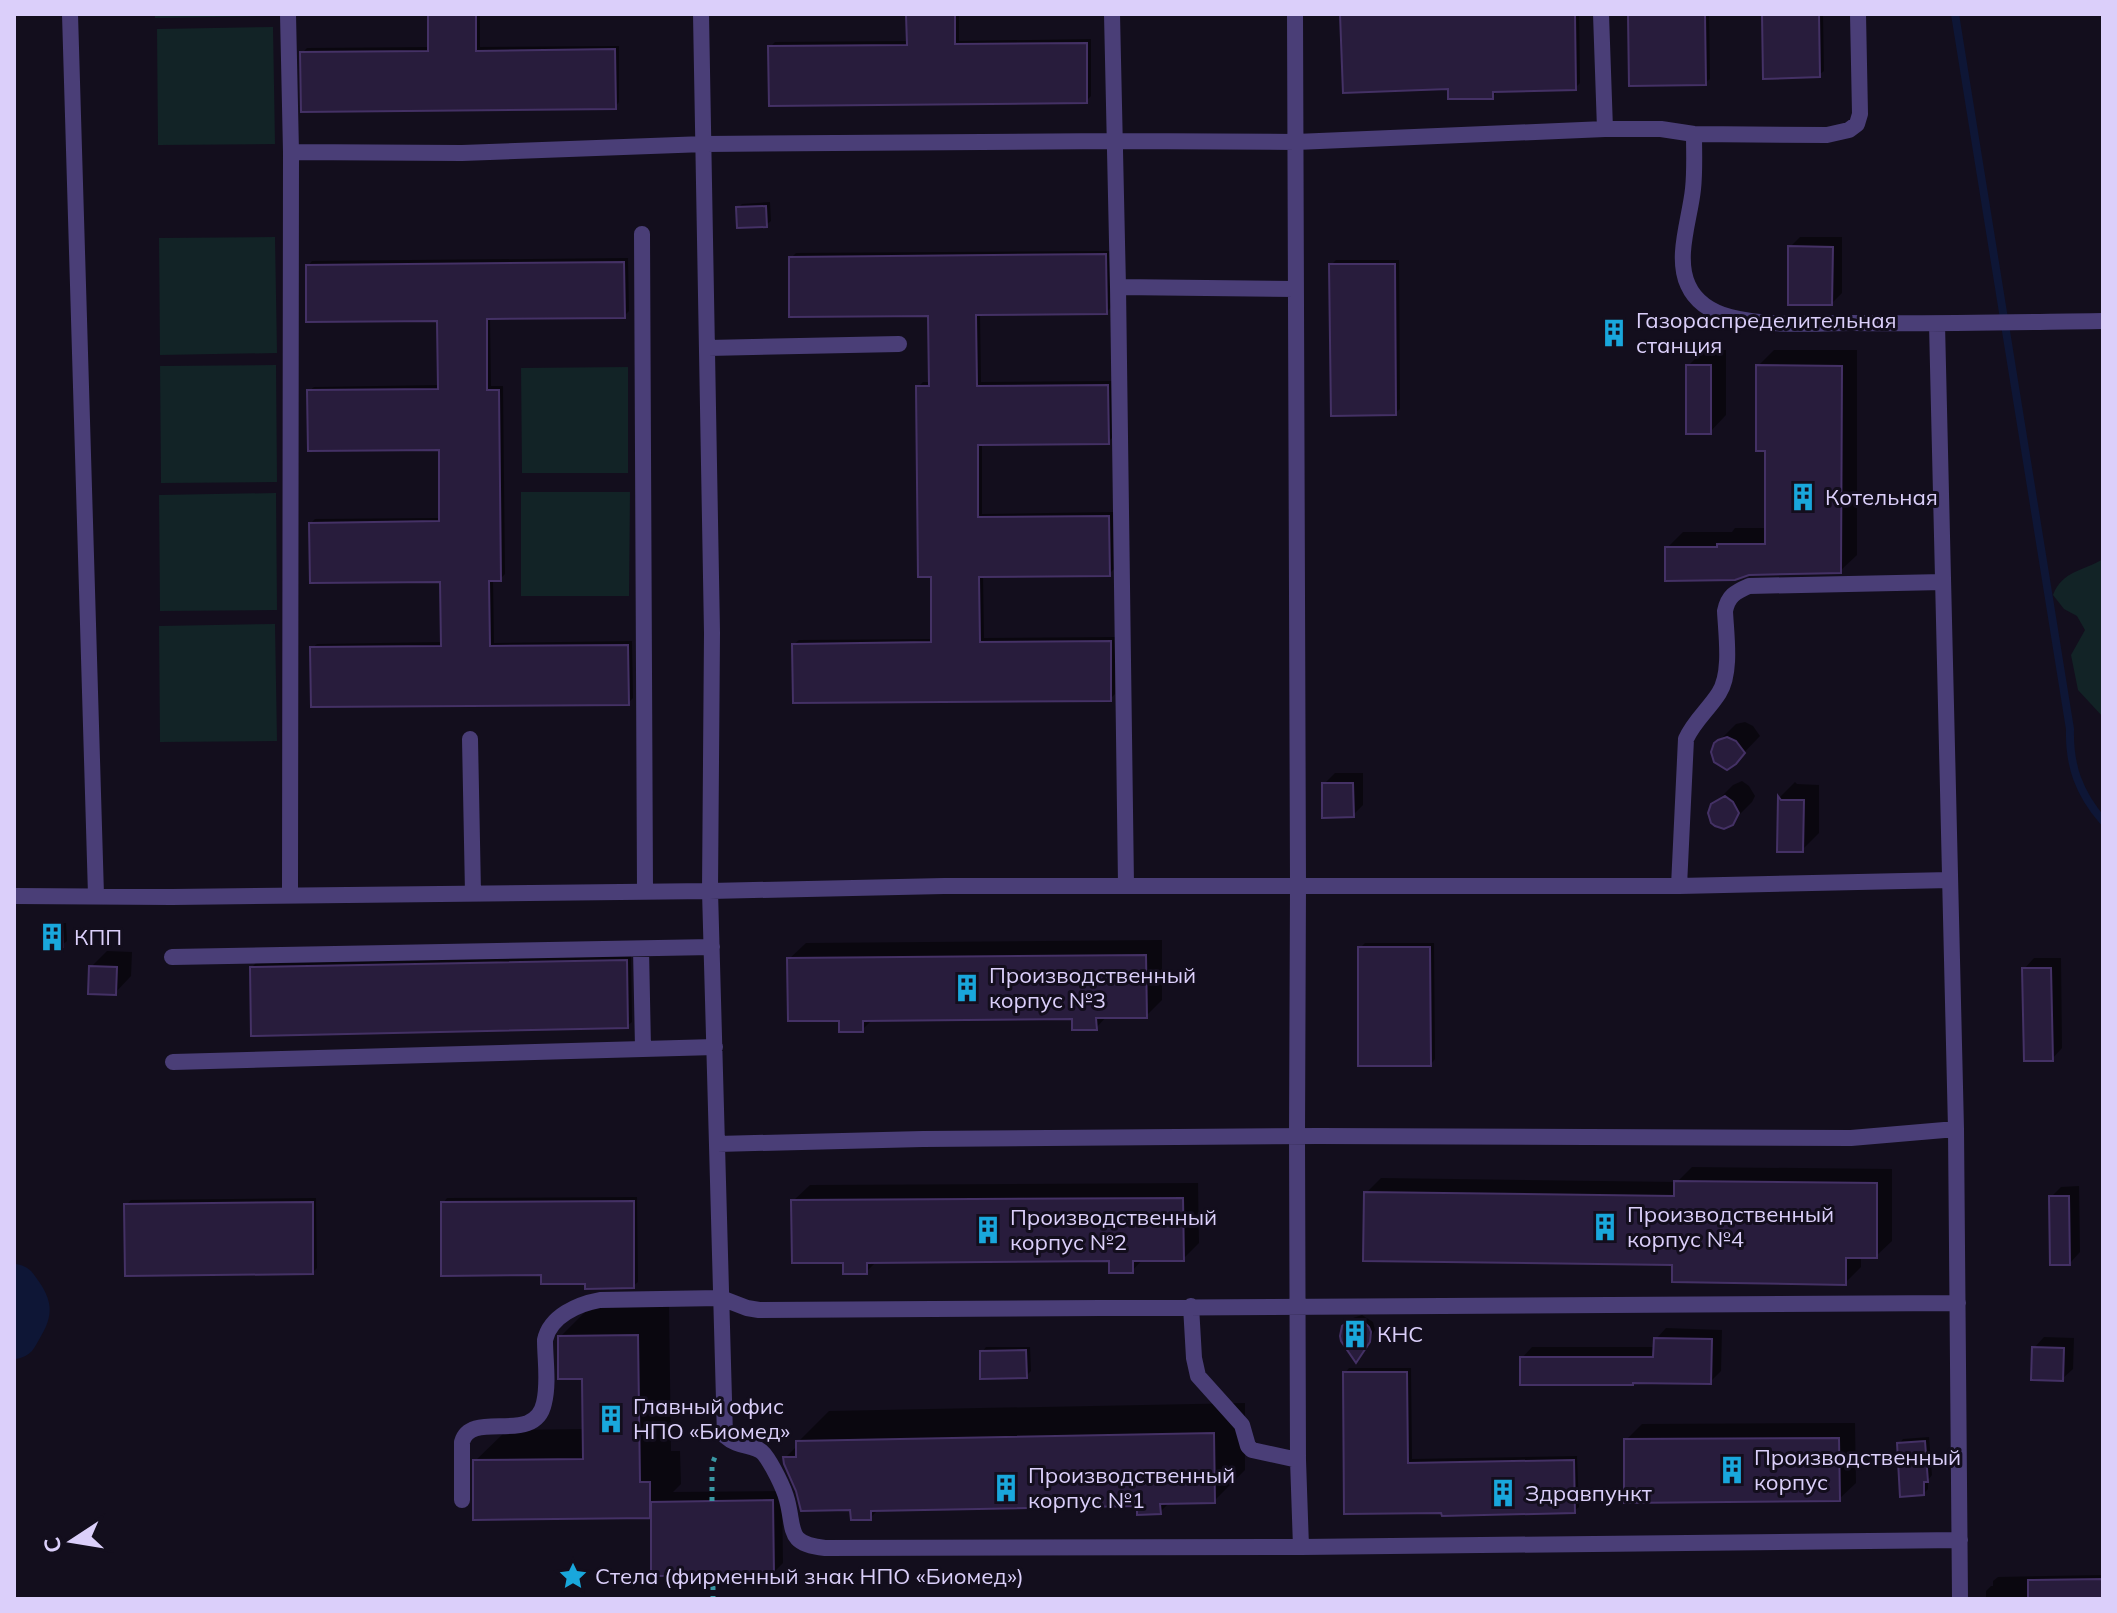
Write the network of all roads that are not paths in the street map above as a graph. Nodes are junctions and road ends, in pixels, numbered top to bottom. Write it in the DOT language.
graph roads {
  1 [pos="70,14"];
  2 [pos="288,14"];
  3 [pos="701,14"];
  4 [pos="1112,14"];
  5 [pos="1295,14"];
  6 [pos="1601,14"];
  7 [pos="1858,14"];
  8 [pos="1605,129"];
  9 [pos="1694,134"];
  10 [pos="1115,141"];
  11 [pos="1296,142"];
  12 [pos="705,144"];
  13 [pos="291,152"];
  14 [pos="642,234"];
  15 [pos="1118,287"];
  16 [pos="1295,289"];
  17 [pos="2103,321"];
  18 [pos="1937,324"];
  19 [pos="899,344"];
  20 [pos="708,348"];
  21 [pos="1943,582"];
  22 [pos="470,739"];
  23 [pos="1950,880"];
  24 [pos="1126,885"];
  25 [pos="1298,885"];
  26 [pos="1679,886"];
  27 [pos="645,890"];
  28 [pos="710,891"];
  29 [pos="473,893"];
  30 [pos="96,895"];
  31 [pos="290,895"];
  32 [pos="14,896"];
  33 [pos="712,947"];
  34 [pos="641,949"];
  35 [pos="172,957"];
  36 [pos="715,1047"];
  37 [pos="643,1048"];
  38 [pos="173,1062"];
  39 [pos="1956,1129"];
  40 [pos="1297,1136"];
  41 [pos="717,1144"];
  42 [pos="721,1298"];
  43 [pos="1958,1303"];
  44 [pos="1191,1306"];
  45 [pos="1298,1307"];
  46 [pos="1298,1460"];
  47 [pos="462,1500"];
  48 [pos="1960,1540"];
  49 [pos="1301,1547"];
  50 [pos="1960,1599"];
  1 -- 30 [label="lane"];
  2 -- 13 [label="lane"];
  3 -- 12 [label="lane"];
  4 -- 10 [label="lane"];
  5 -- 11 [label="lane"];
  6 -- 8 [label="lane"];
  7 -- 9 [label="lane"];
  8 -- 9 [label="lane"];
  8 -- 11 [label="lane"];
  9 -- 18 [label="lane"];
  10 -- 11 [label="lane"];
  10 -- 12 [label="lane"];
  10 -- 15 [label="lane"];
  11 -- 16 [label="lane"];
  12 -- 13 [label="lane"];
  12 -- 20 [label="lane"];
  13 -- 31 [label="lane"];
  14 -- 27 [label="lane"];
  15 -- 16 [label="lane"];
  15 -- 24 [label="lane"];
  16 -- 25 [label="lane"];
  17 -- 18 [label="lane"];
  18 -- 21 [label="lane"];
  19 -- 20 [label="lane"];
  20 -- 28 [label="lane"];
  21 -- 23 [label="lane"];
  21 -- 26 [label="lane"];
  22 -- 29 [label="lane"];
  23 -- 26 [label="lane"];
  23 -- 39 [label="lane"];
  24 -- 25 [label="lane"];
  24 -- 28 [label="lane"];
  25 -- 26 [label="lane"];
  25 -- 40 [label="lane"];
  27 -- 28 [label="lane"];
  27 -- 29 [label="lane"];
  28 -- 33 [label="lane"];
  29 -- 31 [label="lane"];
  30 -- 31 [label="lane"];
  30 -- 32 [label="lane"];
  33 -- 34 [label="lane"];
  33 -- 36 [label="lane"];
  34 -- 35 [label="lane"];
  34 -- 37 [label="lane"];
  36 -- 37 [label="lane"];
  36 -- 41 [label="lane"];
  37 -- 38 [label="lane"];
  39 -- 40 [label="lane"];
  39 -- 43 [label="lane"];
  40 -- 41 [label="lane"];
  40 -- 45 [label="lane"];
  41 -- 42 [label="lane"];
  42 -- 44 [label="lane"];
  42 -- 47 [label="lane"];
  42 -- 49 [label="lane"];
  43 -- 45 [label="lane"];
  43 -- 48 [label="lane"];
  44 -- 45 [label="lane"];
  44 -- 46 [label="lane"];
  45 -- 46 [label="lane"];
  46 -- 49 [label="lane"];
  48 -- 49 [label="lane"];
  48 -- 50 [label="lane"];
}
